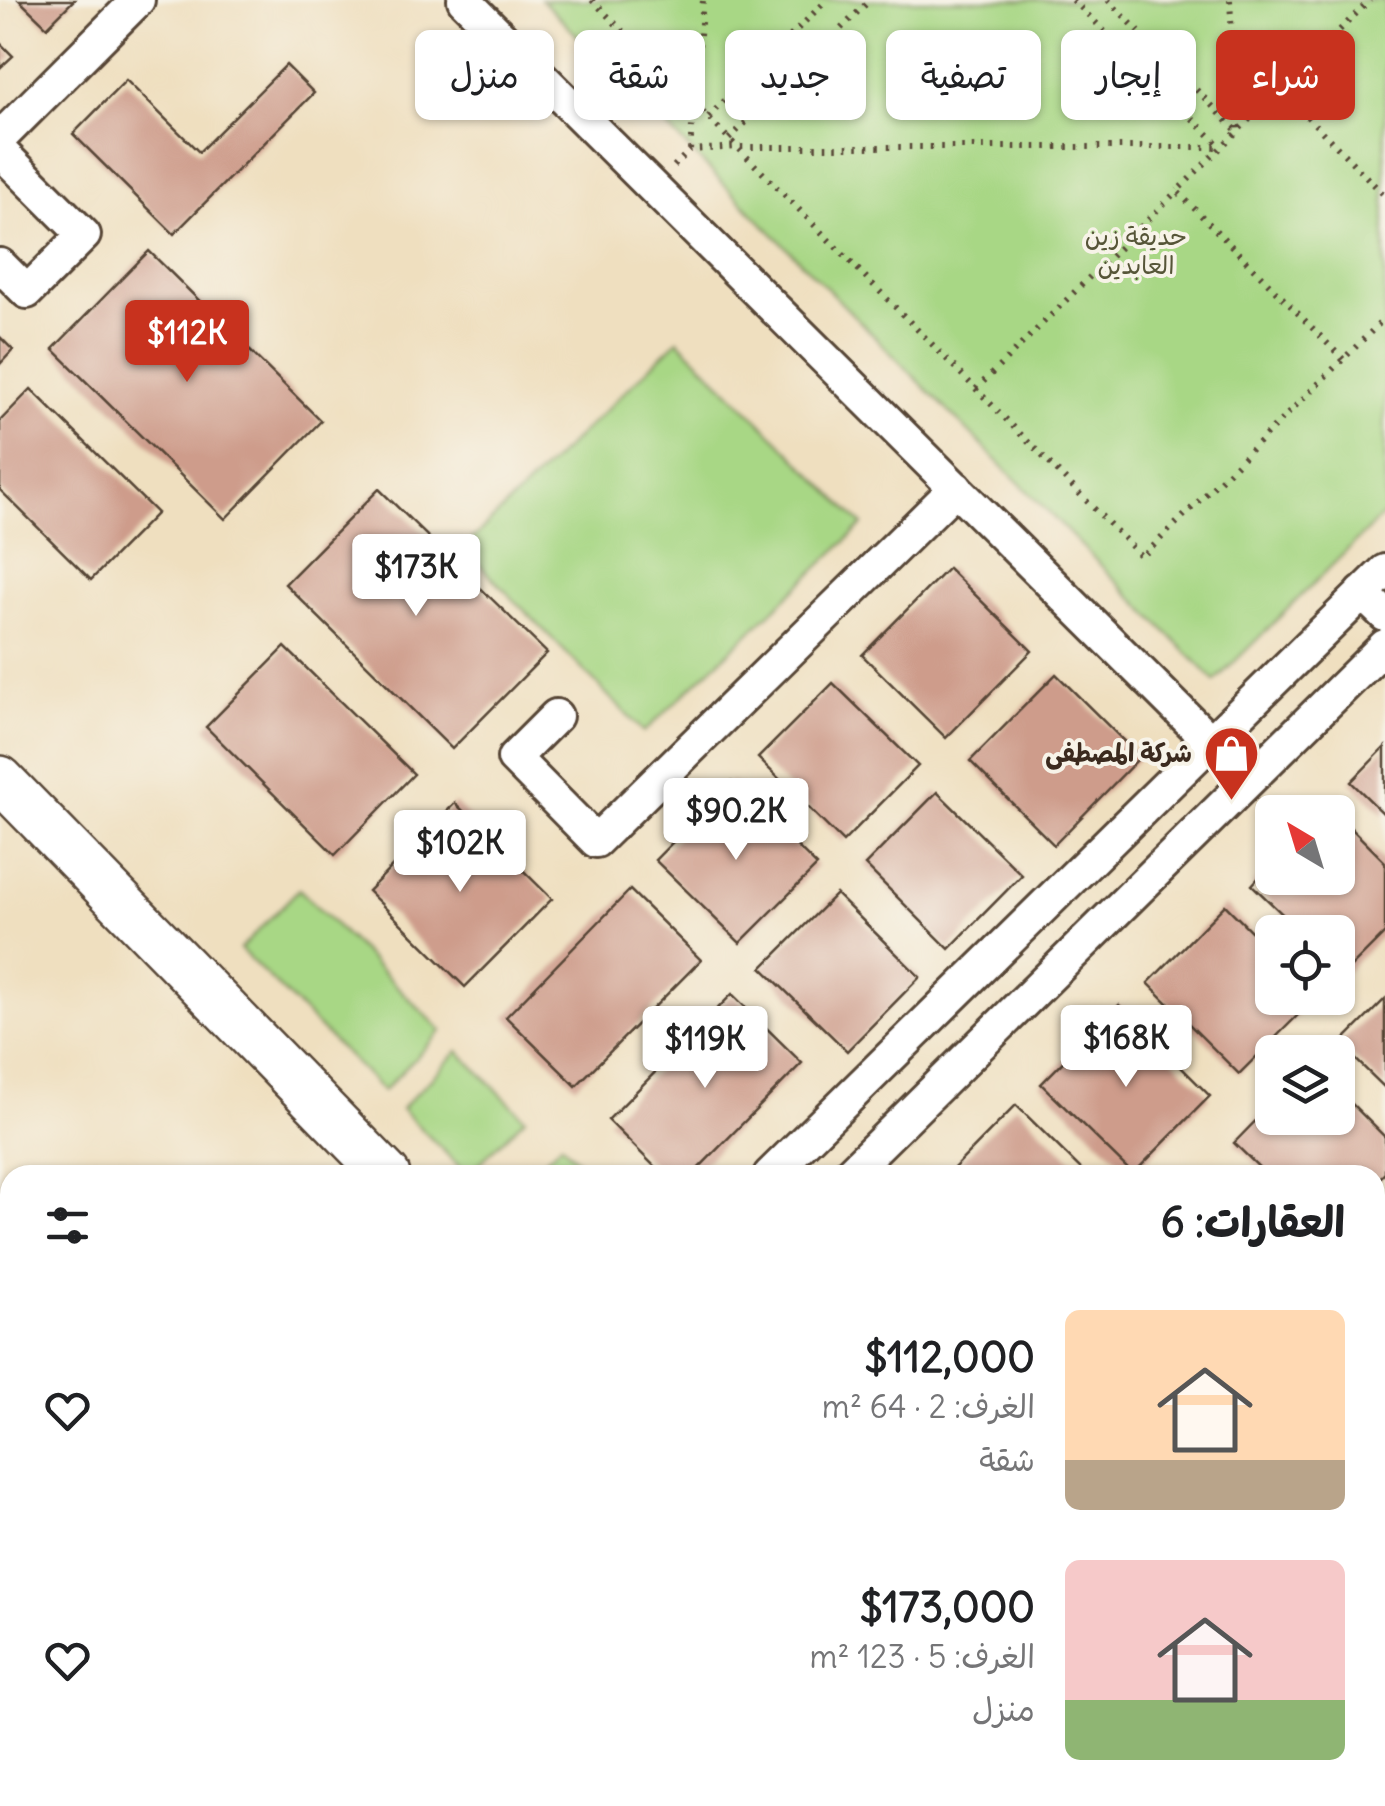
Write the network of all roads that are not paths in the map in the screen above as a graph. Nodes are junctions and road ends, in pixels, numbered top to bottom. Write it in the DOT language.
graph roads {
  1 [pos="138,0"];
  2 [pos="464,0"];
  3 [pos="0,138"];
  4 [pos="0,151"];
  5 [pos="0,265"];
  6 [pos="956,488"];
  7 [pos="1378,593"];
  8 [pos="1385,646"];
  9 [pos="556,716"];
  10 [pos="1211,742"];
  11 [pos="0,779"];
  12 [pos="377,1165"];
  13 [pos="780,1165"];
  14 [pos="858,1165"];
  1 -- 3 [label="street"];
  2 -- 6 [label="street"];
  4 -- 5 [label="street"];
  6 -- 9 [label="street"];
  6 -- 10 [label="street"];
  7 -- 10 [label="street"];
  8 -- 14 [label="street"];
  10 -- 13 [label="street"];
  11 -- 12 [label="street"];
}
